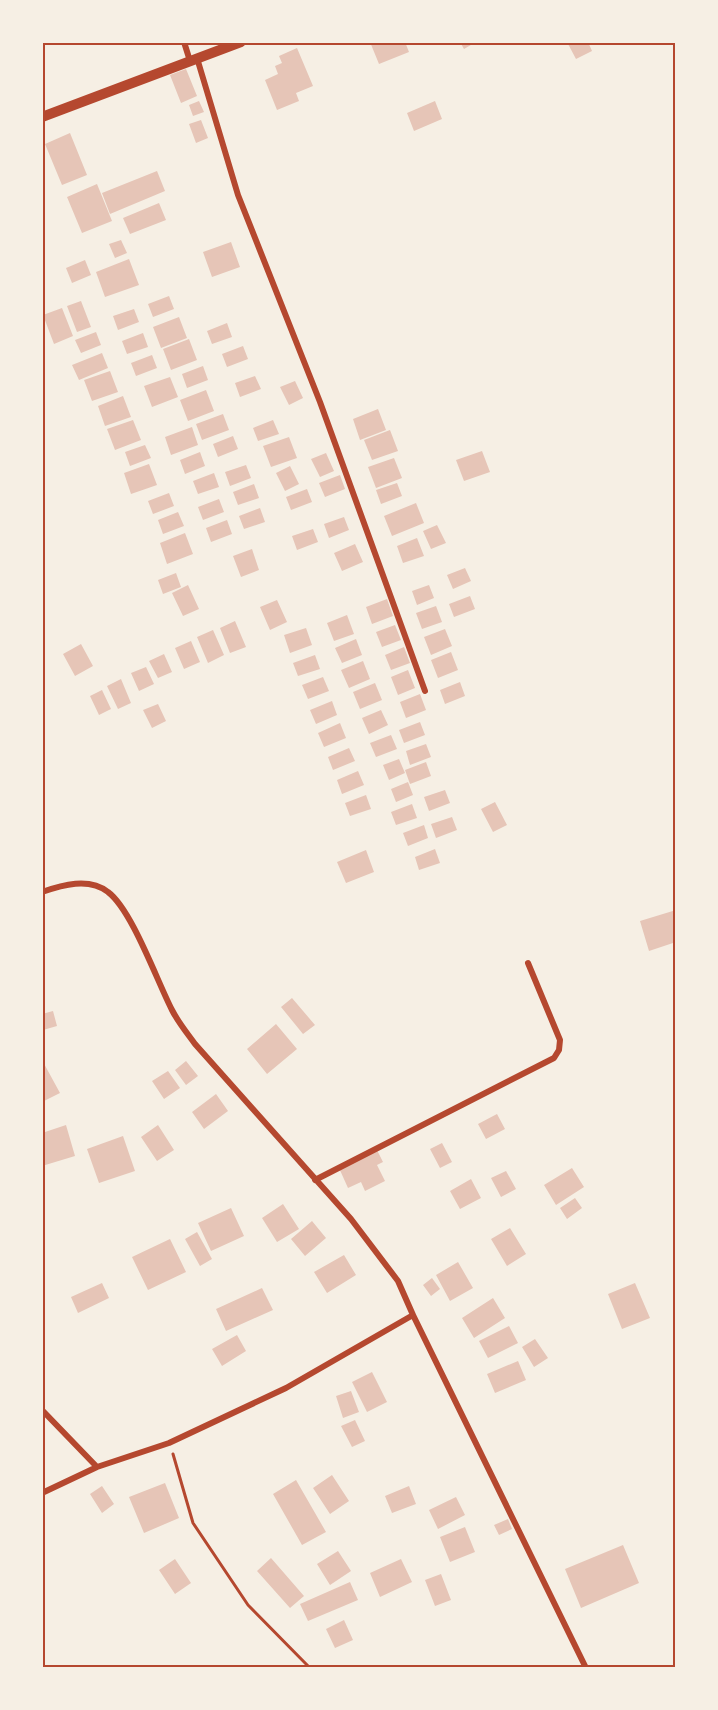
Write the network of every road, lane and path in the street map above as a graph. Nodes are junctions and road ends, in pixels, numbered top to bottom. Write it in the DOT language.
graph roads {
  1 [pos="184,42"];
  2 [pos="241,42"];
  3 [pos="194,59"];
  4 [pos="42,117"];
  5 [pos="425,691"];
  6 [pos="42,892"];
  7 [pos="528,963"];
  8 [pos="315,1180"];
  9 [pos="413,1315"];
  10 [pos="42,1410"];
  11 [pos="169,1443"];
  12 [pos="97,1467"];
  13 [pos="42,1493"];
  14 [pos="310,1668"];
  15 [pos="586,1668"];
  1 -- 3 [label="street"];
  2 -- 3 [label="street"];
  3 -- 4 [label="street"];
  3 -- 5 [label="street"];
  6 -- 8 [label="street"];
  7 -- 8 [label="street"];
  8 -- 9 [label="street"];
  9 -- 11 [label="street"];
  9 -- 15 [label="street"];
  10 -- 12 [label="street"];
  11 -- 12 [label="street"];
  11 -- 14 [label="path"];
  12 -- 13 [label="street"];
}
